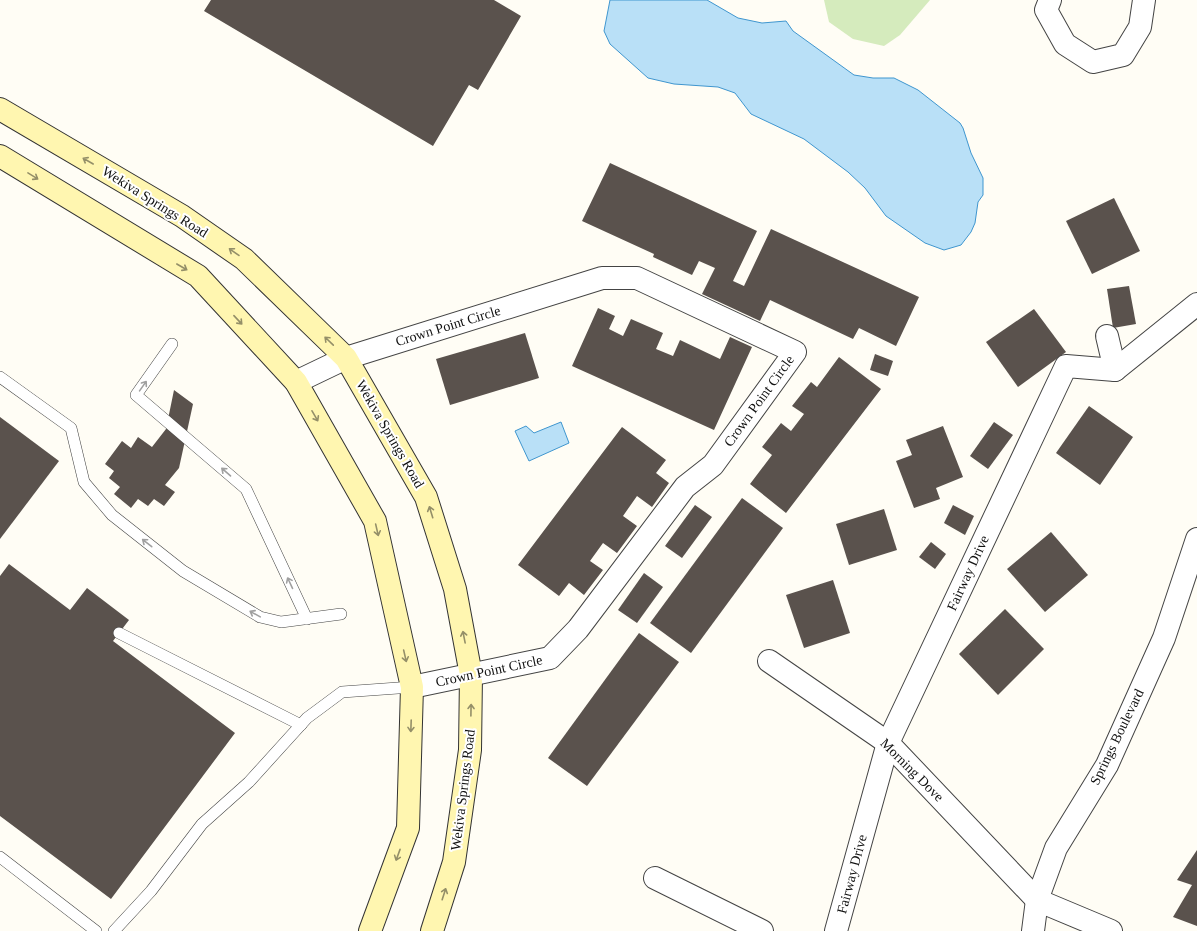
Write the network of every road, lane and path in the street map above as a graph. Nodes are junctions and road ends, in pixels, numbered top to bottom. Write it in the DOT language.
graph roads {
  1 [pos="1050,0"];
  2 [pos="1144,0"];
  3 [pos="0,109"];
  4 [pos="0,156"];
  5 [pos="1197,304"];
  6 [pos="1107,336"];
  7 [pos="172,344"];
  8 [pos="346,358"];
  9 [pos="1115,370"];
  10 [pos="0,377"];
  11 [pos="296,382"];
  12 [pos="1197,539"];
  13 [pos="341,614"];
  14 [pos="307,619"];
  15 [pos="119,633"];
  16 [pos="769,661"];
  17 [pos="472,675"];
  18 [pos="412,687"];
  19 [pos="301,725"];
  20 [pos="888,743"];
  21 [pos="0,857"];
  22 [pos="655,878"];
  23 [pos="1037,900"];
  24 [pos="96,931"];
  25 [pos="114,931"];
  26 [pos="370,931"];
  27 [pos="432,931"];
  28 [pos="762,931"];
  29 [pos="836,931"];
  30 [pos="1032,931"];
  31 [pos="1111,931"];
  1 -- 2 [label="street"];
  8 -- 3 [label="main road, Wekiva Springs Road, one-way"];
  4 -- 11 [label="main road, one-way"];
  5 -- 9 [label="street"];
  6 -- 9 [label="street"];
  14 -- 7 [label="lane, one-way"];
  8 -- 11 [label="street, Crown Point Circle"];
  17 -- 8 [label="main road, Wekiva Springs Road, one-way"];
  8 -- 17 [label="street, Crown Point Circle"];
  9 -- 20 [label="street, Fairway Drive"];
  14 -- 10 [label="lane, one-way"];
  11 -- 18 [label="main road, one-way"];
  12 -- 23 [label="street, Springs Boulevard"];
  13 -- 14 [label="lane"];
  15 -- 19 [label="lane"];
  16 -- 20 [label="street, Morning Dove"];
  17 -- 18 [label="street, Crown Point Circle"];
  27 -- 17 [label="main road, Wekiva Springs Road, one-way"];
  18 -- 19 [label="lane"];
  18 -- 26 [label="main road, one-way"];
  19 -- 25 [label="lane"];
  20 -- 23 [label="street, Morning Dove"];
  20 -- 29 [label="street, Fairway Drive"];
  21 -- 24 [label="lane"];
  22 -- 28 [label="street"];
  23 -- 30 [label="street, Springs Boulevard"];
  23 -- 31 [label="street"];
}
